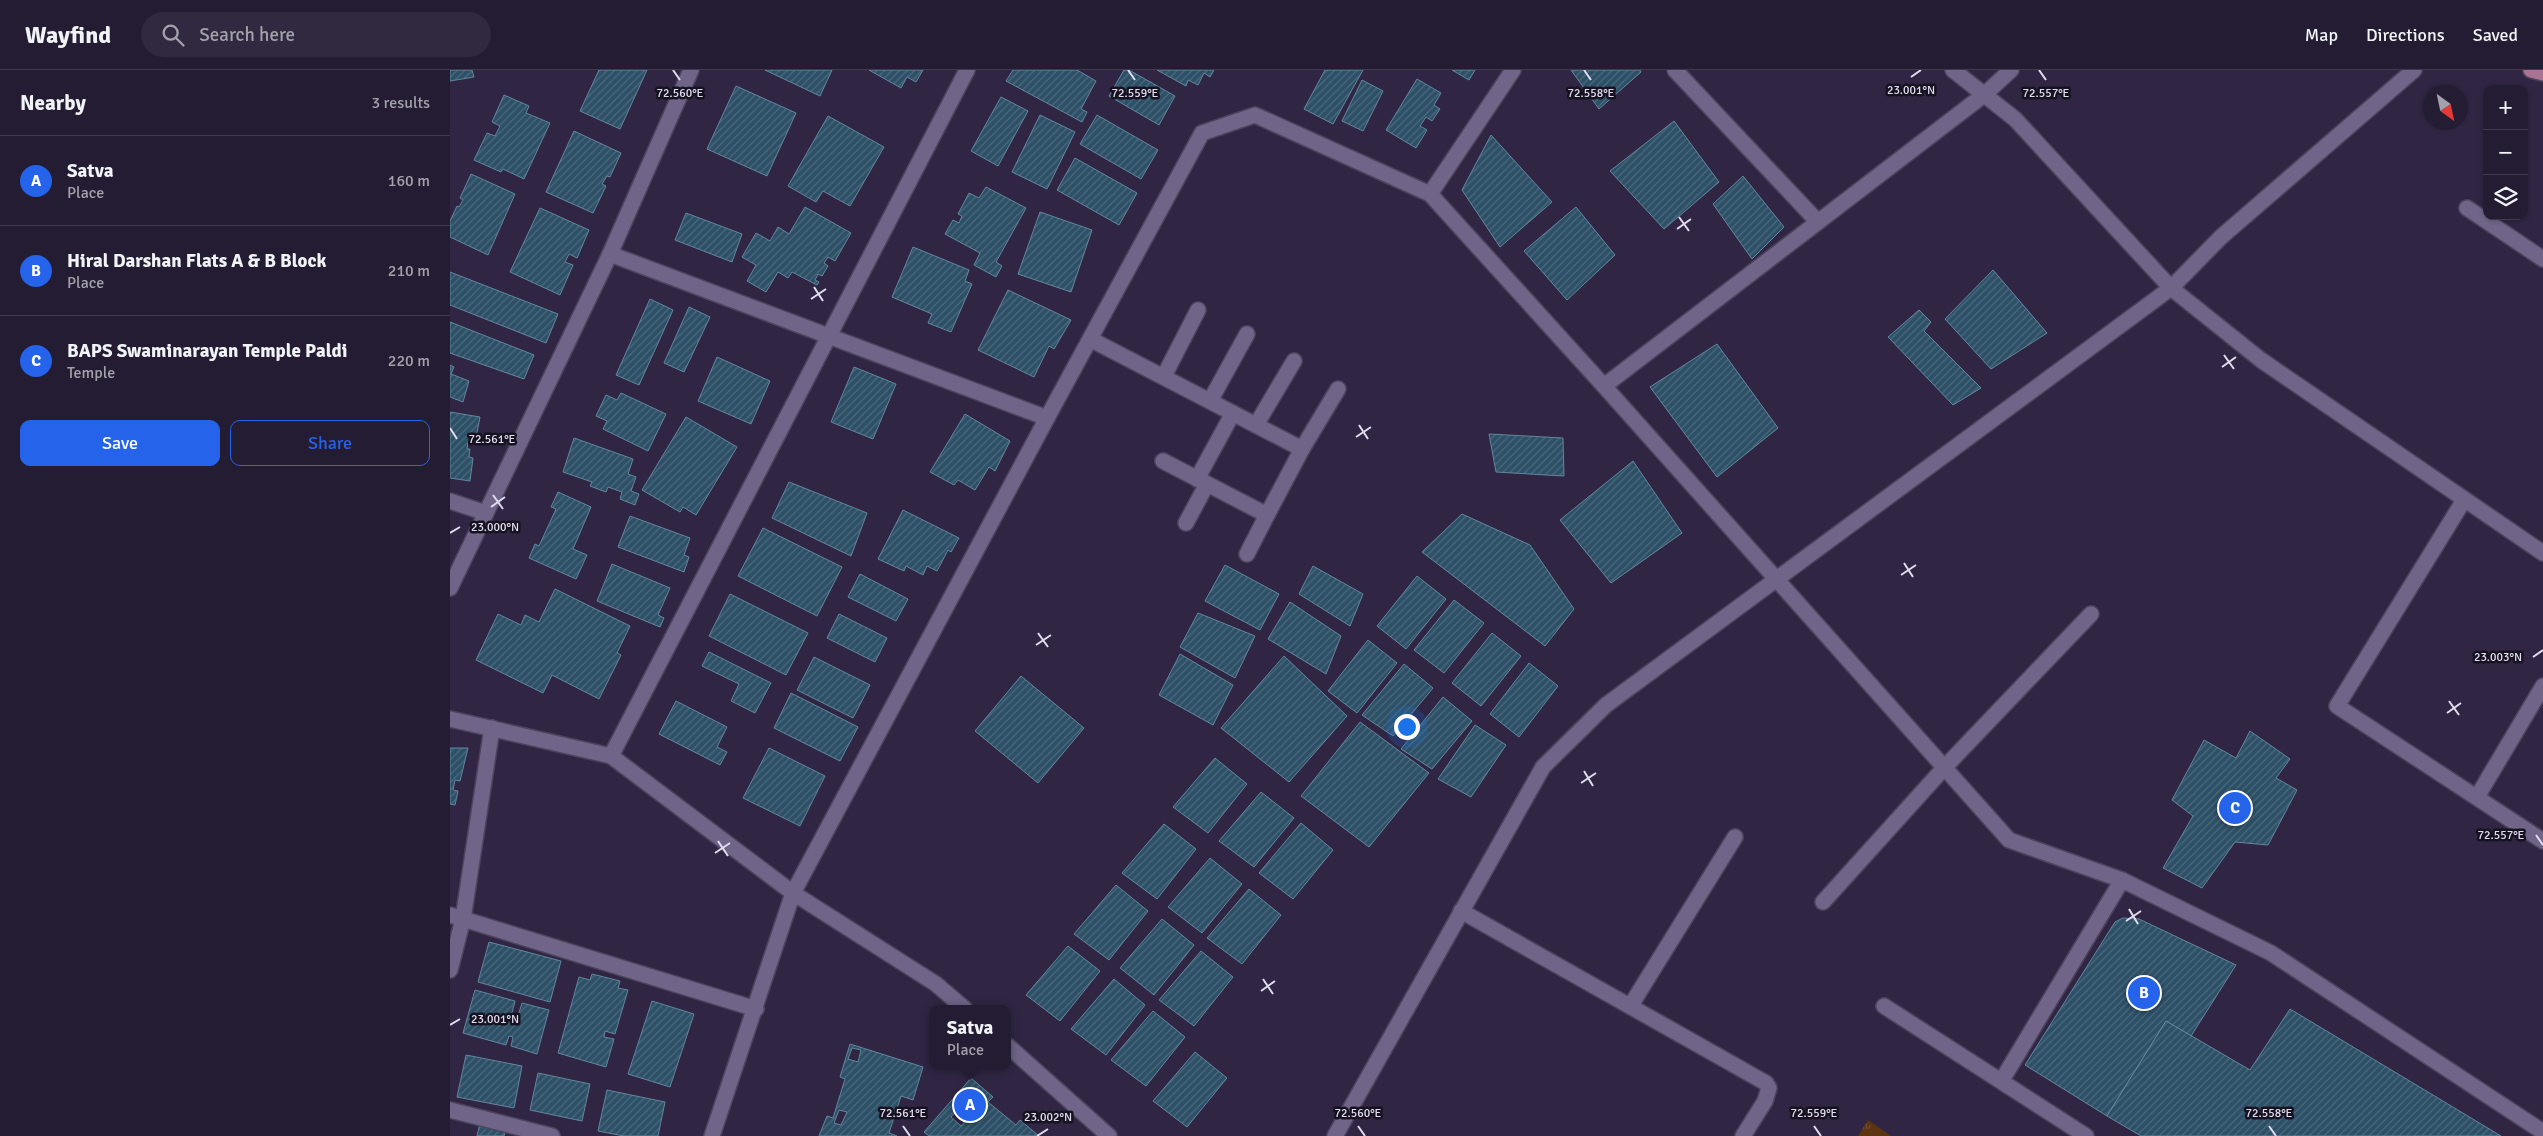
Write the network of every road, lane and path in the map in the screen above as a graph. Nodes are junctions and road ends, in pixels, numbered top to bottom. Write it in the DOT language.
graph roads {
  1 [pos="691,70"];
  2 [pos="967,70"];
  3 [pos="1513,70"];
  4 [pos="1675,70"];
  5 [pos="1953,70"];
  6 [pos="2011,70"];
  7 [pos="2414,70"];
  8 [pos="2531,70"];
  9 [pos="2543,73"];
  10 [pos="1985,94"];
  11 [pos="1430,194"];
  12 [pos="2467,208"];
  13 [pos="1818,222"];
  14 [pos="610,254"];
  15 [pos="2543,259"];
  16 [pos="2171,288"];
  17 [pos="1198,310"];
  18 [pos="1246,334"];
  19 [pos="830,335"];
  20 [pos="1090,339"];
  21 [pos="1294,361"];
  22 [pos="1164,376"];
  23 [pos="1604,386"];
  24 [pos="1338,389"];
  25 [pos="1210,401"];
  26 [pos="1233,413"];
  27 [pos="1046,418"];
  28 [pos="1256,425"];
  29 [pos="1302,449"];
  30 [pos="1163,462"];
  31 [pos="1202,482"];
  32 [pos="2464,500"];
  33 [pos="450,501"];
  34 [pos="486,513"];
  35 [pos="1266,515"];
  36 [pos="1186,523"];
  37 [pos="2543,553"];
  38 [pos="1247,554"];
  39 [pos="1775,579"];
  40 [pos="450,588"];
  41 [pos="2091,614"];
  42 [pos="2543,686"];
  43 [pos="450,719"];
  44 [pos="492,728"];
  45 [pos="611,756"];
  46 [pos="1944,768"];
  47 [pos="2477,797"];
  48 [pos="1735,837"];
  49 [pos="2543,841"];
  50 [pos="2122,880"];
  51 [pos="793,893"];
  52 [pos="1823,902"];
  53 [pos="1461,911"];
  54 [pos="456,917"];
  55 [pos="450,970"];
  56 [pos="960,1005"];
  57 [pos="1631,1005"];
  58 [pos="1884,1006"];
  59 [pos="756,1008"];
  60 [pos="1011,1049"];
  61 [pos="2002,1080"];
  62 [pos="450,1110"];
  63 [pos="2543,1132"];
  64 [pos="552,1136"];
  65 [pos="712,1136"];
  66 [pos="1109,1136"];
  67 [pos="1335,1136"];
  68 [pos="1742,1136"];
  69 [pos="2086,1136"];
  1 -- 14 [label="street"];
  2 -- 19 [label="street"];
  3 -- 11 [label="street"];
  4 -- 13 [label="street"];
  5 -- 10 [label="street"];
  6 -- 10 [label="street"];
  7 -- 16 [label="street"];
  8 -- 9 [label="main road"];
  10 -- 13 [label="street"];
  10 -- 16 [label="street"];
  11 -- 20 [label="street"];
  11 -- 23 [label="street"];
  12 -- 15 [label="street"];
  13 -- 23 [label="street"];
  14 -- 19 [label="street"];
  14 -- 34 [label="street"];
  16 -- 32 [label="street"];
  16 -- 39 [label="street"];
  17 -- 22 [label="street"];
  18 -- 25 [label="street"];
  19 -- 27 [label="street"];
  19 -- 45 [label="street"];
  20 -- 22 [label="street"];
  20 -- 27 [label="street"];
  21 -- 28 [label="street"];
  22 -- 25 [label="street"];
  23 -- 39 [label="street"];
  24 -- 29 [label="street"];
  25 -- 26 [label="street"];
  26 -- 28 [label="street"];
  26 -- 31 [label="street"];
  27 -- 51 [label="street"];
  28 -- 29 [label="street"];
  29 -- 35 [label="street"];
  30 -- 31 [label="street"];
  31 -- 35 [label="street"];
  31 -- 36 [label="street"];
  32 -- 37 [label="street"];
  32 -- 47 [label="street"];
  33 -- 34 [label="street"];
  34 -- 40 [label="street"];
  35 -- 38 [label="street"];
  39 -- 46 [label="street"];
  39 -- 53 [label="street"];
  41 -- 46 [label="street"];
  42 -- 47 [label="street"];
  43 -- 44 [label="street"];
  44 -- 45 [label="street"];
  44 -- 54 [label="street"];
  45 -- 51 [label="street"];
  46 -- 50 [label="street"];
  46 -- 52 [label="street"];
  47 -- 49 [label="street"];
  48 -- 57 [label="street"];
  50 -- 61 [label="street"];
  50 -- 63 [label="street"];
  51 -- 56 [label="street"];
  51 -- 59 [label="street"];
  53 -- 57 [label="street"];
  53 -- 67 [label="street"];
  54 -- 55 [label="street"];
  54 -- 59 [label="street"];
  57 -- 68 [label="street"];
  58 -- 61 [label="street"];
  59 -- 65 [label="street"];
  60 -- 66 [label="street"];
  61 -- 69 [label="street"];
  62 -- 64 [label="street"];
}
